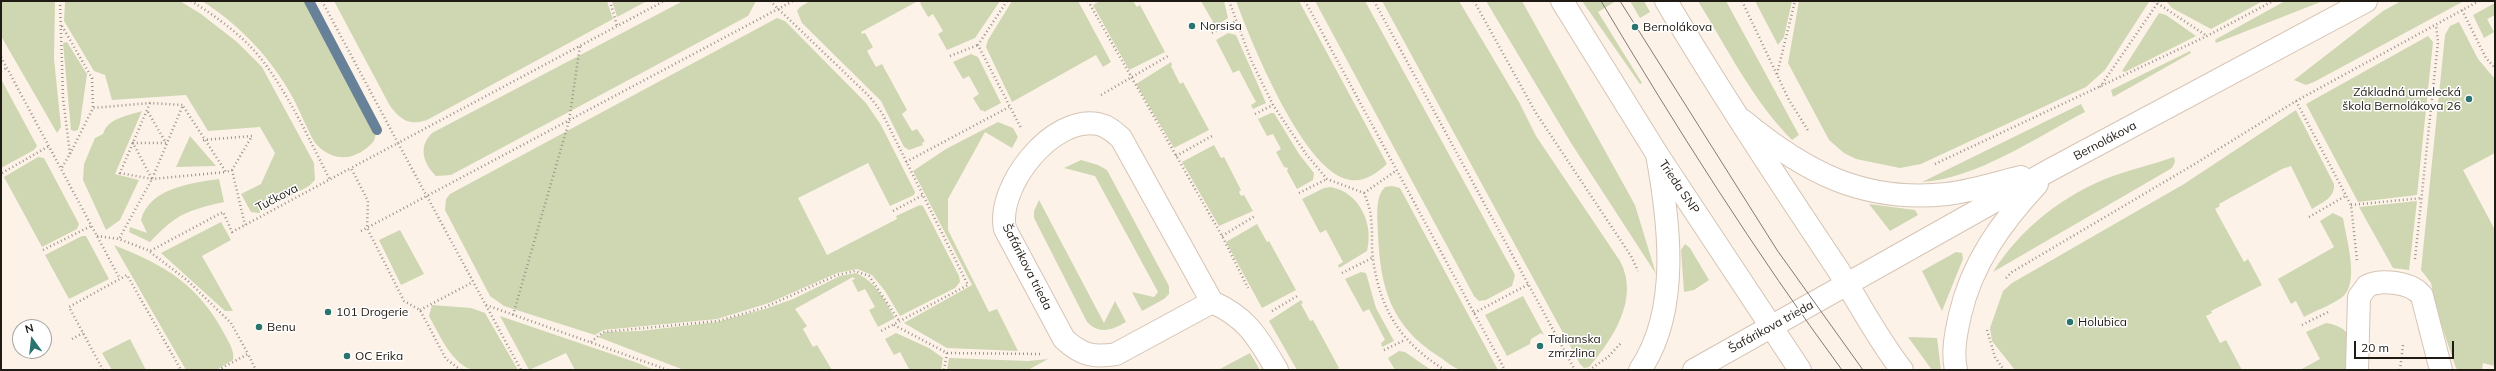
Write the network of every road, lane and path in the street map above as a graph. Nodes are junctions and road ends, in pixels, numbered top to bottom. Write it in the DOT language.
graph roads {
  1 [pos="60,1"];
  2 [pos="191,1"];
  3 [pos="322,1"];
  4 [pos="610,1"];
  5 [pos="664,1"];
  6 [pos="770,1"];
  7 [pos="792,1"];
  8 [pos="1007,1"];
  9 [pos="1088,1"];
  10 [pos="1229,1"];
  11 [pos="1305,1"];
  12 [pos="1374,1"];
  13 [pos="1474,1"];
  14 [pos="1562,1"];
  15 [pos="1666,1"];
  16 [pos="1742,1"];
  17 [pos="1795,1"];
  18 [pos="2154,1"];
  19 [pos="2273,1"];
  20 [pos="2366,1"];
  21 [pos="2479,1"];
  22 [pos="2158,2"];
  23 [pos="777,9"];
  24 [pos="2462,10"];
  25 [pos="1236,21"];
  26 [pos="2436,24"];
  27 [pos="62,25"];
  28 [pos="617,26"];
  29 [pos="1212,33"];
  30 [pos="2207,36"];
  31 [pos="580,45"];
  32 [pos="978,45"];
  33 [pos="950,56"];
  34 [pos="1,57"];
  35 [pos="7,68"];
  36 [pos="2495,68"];
  37 [pos="1,72"];
  38 [pos="1777,75"];
  39 [pos="2100,88"];
  40 [pos="2296,101"];
  41 [pos="150,103"];
  42 [pos="1273,105"];
  43 [pos="183,106"];
  44 [pos="93,108"];
  45 [pos="148,112"];
  46 [pos="1255,114"];
  47 [pos="1737,117"];
  48 [pos="569,121"];
  49 [pos="1811,135"];
  50 [pos="1212,136"];
  51 [pos="203,140"];
  52 [pos="133,143"];
  53 [pos="166,143"];
  54 [pos="398,143"];
  55 [pos="48,146"];
  56 [pos="70,154"];
  57 [pos="1657,154"];
  58 [pos="1176,156"];
  59 [pos="906,162"];
  60 [pos="1933,165"];
  61 [pos="351,168"];
  62 [pos="61,169"];
  63 [pos="232,170"];
  64 [pos="1397,170"];
  65 [pos="2050,170"];
  66 [pos="226,172"];
  67 [pos="2,173"];
  68 [pos="152,179"];
  69 [pos="1327,179"];
  70 [pos="330,180"];
  71 [pos="1364,192"];
  72 [pos="1299,193"];
  73 [pos="923,195"];
  74 [pos="2347,195"];
  75 [pos="426,197"];
  76 [pos="2422,198"];
  77 [pos="2351,205"];
  78 [pos="893,211"];
  79 [pos="1255,216"];
  80 [pos="2309,218"];
  81 [pos="245,225"];
  82 [pos="91,226"];
  83 [pos="367,228"];
  84 [pos="361,231"];
  85 [pos="97,236"];
  86 [pos="1222,236"];
  87 [pos="119,239"];
  88 [pos="43,250"];
  89 [pos="150,251"];
  90 [pos="1372,258"];
  91 [pos="1342,273"];
  92 [pos="1638,273"];
  93 [pos="120,279"];
  94 [pos="2003,281"];
  95 [pos="473,282"];
  96 [pos="1529,284"];
  97 [pos="1847,284"];
  98 [pos="2412,288"];
  99 [pos="1249,290"];
  100 [pos="1299,295"];
  101 [pos="2359,297"];
  102 [pos="1212,302"];
  103 [pos="485,305"];
  104 [pos="420,310"];
  105 [pos="1270,312"];
  106 [pos="1474,313"];
  107 [pos="514,315"];
  108 [pos="900,322"];
  109 [pos="894,325"];
  110 [pos="1987,325"];
  111 [pos="1772,327"];
  112 [pos="881,331"];
  113 [pos="83,333"];
  114 [pos="72,339"];
  115 [pos="1064,339"];
  116 [pos="1405,340"];
  117 [pos="1623,340"];
  118 [pos="590,342"];
  119 [pos="2404,342"];
  120 [pos="1384,350"];
  121 [pos="947,353"];
  122 [pos="248,354"];
  123 [pos="102,370"];
  124 [pos="181,370"];
  125 [pos="218,370"];
  126 [pos="256,370"];
  127 [pos="461,370"];
  128 [pos="521,370"];
  129 [pos="668,370"];
  130 [pos="944,370"];
  131 [pos="1277,370"];
  132 [pos="1445,370"];
  133 [pos="1505,370"];
  134 [pos="1575,370"];
  135 [pos="1589,370"];
  136 [pos="1640,370"];
  137 [pos="1694,370"];
  138 [pos="1800,370"];
  139 [pos="1902,370"];
  140 [pos="1956,370"];
  141 [pos="2004,370"];
  142 [pos="2357,370"];
  143 [pos="2400,370"];
  144 [pos="2441,370"];
  1 -- 27 [label="path"];
  2 -- 70 [label="path"];
  3 -- 54 [label="path"];
  4 -- 28 [label="path"];
  5 -- 28 [label="path, Tučkova"];
  6 -- 23 [label="path"];
  7 -- 23 [label="path"];
  8 -- 32 [label="path"];
  9 -- 58 [label="path"];
  10 -- 25 [label="path"];
  11 -- 64 [label="path"];
  12 -- 96 [label="path"];
  13 -- 92 [label="path"];
  14 -- 57 [label="street, Trieda SNP"];
  15 -- 47 [label="street"];
  16 -- 38 [label="path"];
  17 -- 38 [label="path"];
  18 -- 22 [label="path"];
  19 -- 30 [label="path"];
  20 -- 65 [label="street, Bernolákova"];
  21 -- 24 [label="path"];
  22 -- 30 [label="path"];
  22 -- 39 [label="path"];
  23 -- 48 [label="path"];
  23 -- 59 [label="path"];
  24 -- 26 [label="path"];
  24 -- 36 [label="path"];
  25 -- 29 [label="path"];
  25 -- 42 [label="path"];
  26 -- 40 [label="path"];
  26 -- 76 [label="path"];
  27 -- 44 [label="path"];
  27 -- 56 [label="path"];
  28 -- 31 [label="path, Tučkova"];
  30 -- 39 [label="path"];
  31 -- 48 [label="path"];
  31 -- 54 [label="path, Tučkova"];
  32 -- 33 [label="path"];
  32 -- 59 [label="path"];
  34 -- 35 [label="path"];
  35 -- 37 [label="path"];
  35 -- 55 [label="path"];
  38 -- 49 [label="path"];
  39 -- 60 [label="path"];
  40 -- 74 [label="path"];
  40 -- 94 [label="path"];
  41 -- 43 [label="path"];
  41 -- 44 [label="path"];
  41 -- 45 [label="path"];
  42 -- 46 [label="path"];
  42 -- 69 [label="path"];
  43 -- 51 [label="path"];
  43 -- 53 [label="path"];
  44 -- 56 [label="path"];
  45 -- 52 [label="path"];
  45 -- 53 [label="path"];
  47 -- 65 [label="street"];
  47 -- 97 [label="street"];
  48 -- 75 [label="path"];
  48 -- 107 [label="path"];
  50 -- 58 [label="path"];
  51 -- 63 [label="path"];
  51 -- 66 [label="path"];
  52 -- 53 [label="path"];
  52 -- 68 [label="path"];
  52 -- 68 [label="path"];
  53 -- 68 [label="path"];
  54 -- 61 [label="path, Tučkova"];
  54 -- 75 [label="path"];
  55 -- 62 [label="path"];
  55 -- 67 [label="path"];
  56 -- 62 [label="path"];
  57 -- 111 [label="street, Trieda SNP"];
  57 -- 136 [label="street"];
  58 -- 86 [label="path"];
  59 -- 73 [label="path"];
  61 -- 70 [label="path, Tučkova"];
  61 -- 83 [label="path"];
  62 -- 82 [label="path"];
  63 -- 66 [label="path"];
  63 -- 81 [label="path"];
  64 -- 71 [label="path"];
  64 -- 106 [label="path"];
  65 -- 97 [label="street, Bernolákova"];
  65 -- 140 [label="street"];
  66 -- 68 [label="path"];
  68 -- 87 [label="path"];
  69 -- 71 [label="path"];
  69 -- 72 [label="path"];
  70 -- 81 [label="path, Tučkova"];
  71 -- 90 [label="path"];
  73 -- 78 [label="path"];
  73 -- 108 [label="path"];
  74 -- 77 [label="path"];
  74 -- 80 [label="path"];
  75 -- 83 [label="path"];
  75 -- 95 [label="path"];
  76 -- 77 [label="path"];
  76 -- 98 [label="path"];
  77 -- 101 [label="path"];
  79 -- 86 [label="path"];
  81 -- 89 [label="path, Tučkova"];
  82 -- 85 [label="path"];
  82 -- 88 [label="path"];
  83 -- 84 [label="path"];
  83 -- 104 [label="path"];
  85 -- 87 [label="path"];
  85 -- 93 [label="path"];
  86 -- 99 [label="path"];
  87 -- 89 [label="path"];
  89 -- 122 [label="path"];
  90 -- 91 [label="path"];
  90 -- 116 [label="path"];
  93 -- 113 [label="path"];
  93 -- 124 [label="path"];
  95 -- 103 [label="path"];
  95 -- 104 [label="path"];
  96 -- 106 [label="path"];
  96 -- 134 [label="path"];
  97 -- 111 [label="street, Šafárikova trieda"];
  97 -- 139 [label="street"];
  98 -- 101 [label="street"];
  98 -- 144 [label="street"];
  100 -- 105 [label="path"];
  101 -- 142 [label="street"];
  102 -- 115 [label="street, Šafárikova trieda"];
  102 -- 115 [label="street, Šafárikova trieda"];
  102 -- 131 [label="street"];
  103 -- 107 [label="path"];
  103 -- 128 [label="path"];
  104 -- 127 [label="path"];
  106 -- 133 [label="path"];
  107 -- 118 [label="path"];
  108 -- 109 [label="path"];
  108 -- 118 [label="path"];
  109 -- 112 [label="path"];
  109 -- 121 [label="path"];
  110 -- 141 [label="path"];
  111 -- 137 [label="street, Šafárikova trieda"];
  111 -- 138 [label="street, Trieda SNP"];
  113 -- 114 [label="path"];
  113 -- 123 [label="path"];
  115 -- 121 [label="path"];
  116 -- 120 [label="path"];
  116 -- 132 [label="path"];
  117 -- 135 [label="path"];
  118 -- 129 [label="path"];
  119 -- 143 [label="path"];
  121 -- 130 [label="path"];
  122 -- 125 [label="path"];
  122 -- 126 [label="path"];
}
